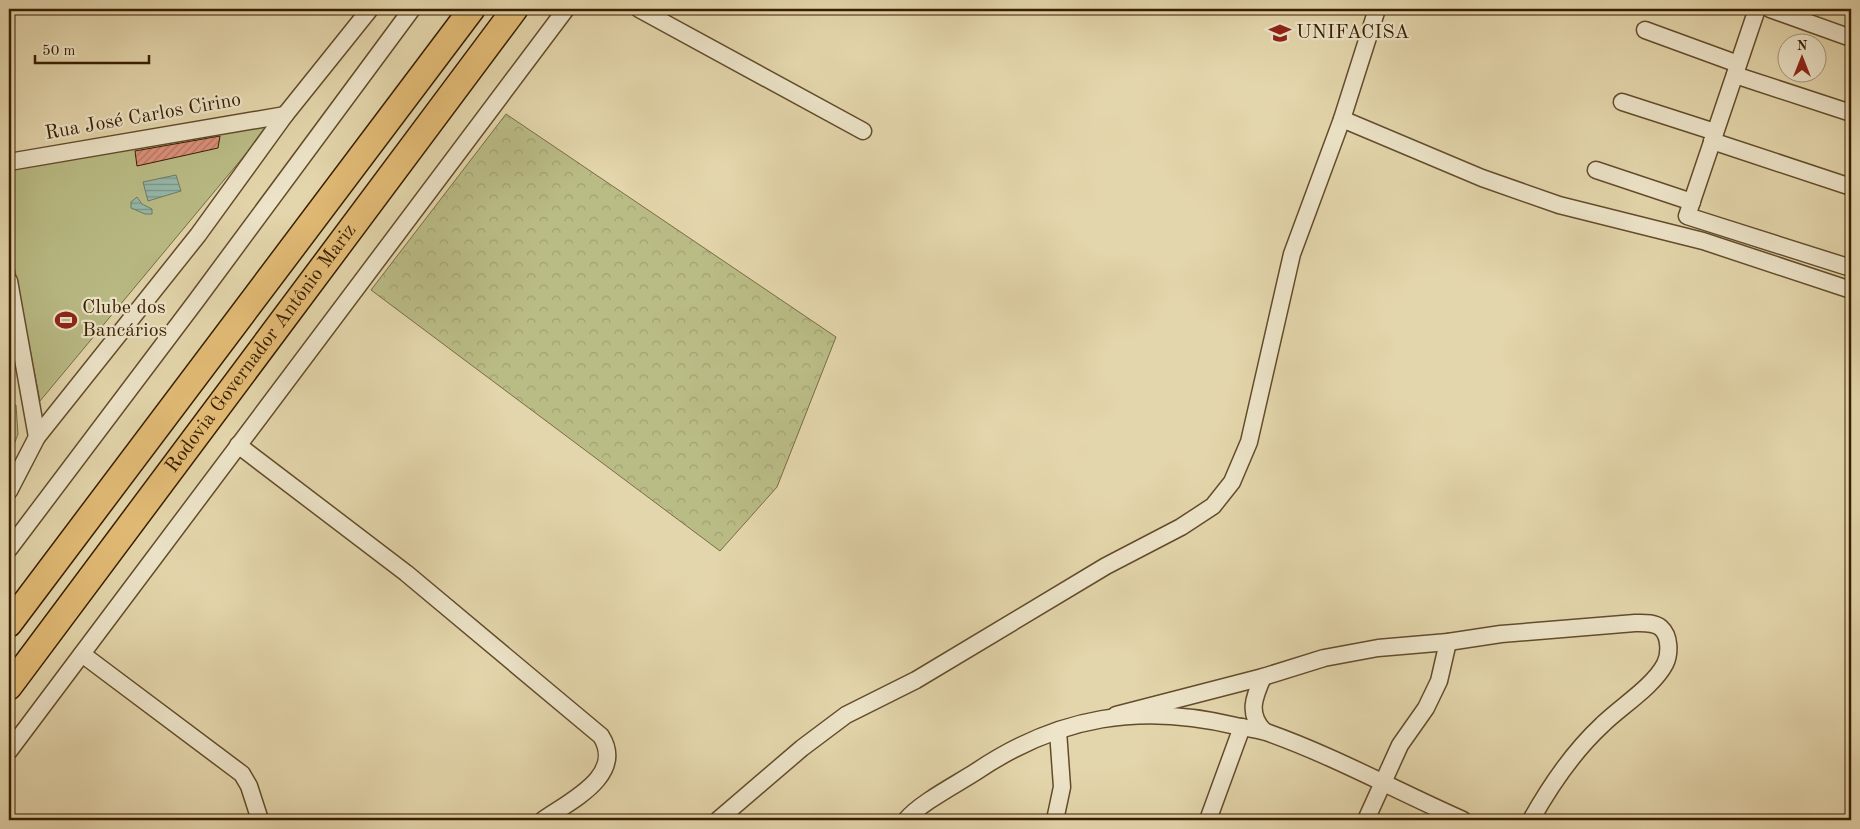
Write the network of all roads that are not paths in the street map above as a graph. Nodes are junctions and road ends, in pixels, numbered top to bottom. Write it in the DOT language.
graph roads {
  1 [pos="370,9"];
  2 [pos="412,9"];
  3 [pos="472,9"];
  4 [pos="515,9"];
  5 [pos="566,9"];
  6 [pos="639,9"];
  7 [pos="1377,9"];
  8 [pos="1757,9"];
  9 [pos="1770,9"];
  10 [pos="1645,30"];
  11 [pos="1851,38"];
  12 [pos="1737,70"];
  13 [pos="1622,102"];
  14 [pos="1851,114"];
  15 [pos="285,115"];
  16 [pos="1342,119"];
  17 [pos="864,131"];
  18 [pos="1714,137"];
  19 [pos="9,162"];
  20 [pos="1596,170"];
  21 [pos="1851,187"];
  22 [pos="1692,202"];
  23 [pos="1851,268"];
  24 [pos="9,281"];
  25 [pos="1851,290"];
  26 [pos="37,437"];
  27 [pos="238,445"];
  28 [pos="9,491"];
  29 [pos="9,549"];
  30 [pos="9,624"];
  31 [pos="1448,642"];
  32 [pos="82,654"];
  33 [pos="1263,677"];
  34 [pos="9,687"];
  35 [pos="1116,715"];
  36 [pos="1242,727"];
  37 [pos="1058,731"];
  38 [pos="1264,732"];
  39 [pos="9,751"];
  40 [pos="1381,782"];
  41 [pos="260,820"];
  42 [pos="543,820"];
  43 [pos="718,820"];
  44 [pos="906,820"];
  45 [pos="1055,820"];
  46 [pos="1208,820"];
  47 [pos="1366,820"];
  48 [pos="1463,820"];
  49 [pos="1531,820"];
  1 -- 15 [label="street"];
  2 -- 29 [label="street"];
  3 -- 30 [label="highway, Rodovia Governador Antônio Mariz"];
  4 -- 34 [label="highway, Rodovia Governador Antônio Mariz"];
  5 -- 27 [label="street"];
  6 -- 17 [label="street"];
  7 -- 16 [label="street"];
  8 -- 12 [label="street"];
  9 -- 11 [label="street"];
  10 -- 12 [label="street"];
  12 -- 14 [label="street"];
  12 -- 18 [label="street"];
  13 -- 18 [label="street"];
  15 -- 19 [label="street, Rua José Carlos Cirino"];
  15 -- 26 [label="street"];
  16 -- 25 [label="street"];
  16 -- 43 [label="street"];
  18 -- 21 [label="street"];
  18 -- 22 [label="street"];
  20 -- 22 [label="street"];
  22 -- 23 [label="street"];
  24 -- 26 [label="street"];
  26 -- 28 [label="street"];
  27 -- 32 [label="street"];
  27 -- 42 [label="street"];
  31 -- 33 [label="street"];
  31 -- 40 [label="street"];
  31 -- 49 [label="street"];
  32 -- 39 [label="street"];
  32 -- 41 [label="street"];
  33 -- 35 [label="street"];
  33 -- 38 [label="street"];
  35 -- 36 [label="street"];
  35 -- 37 [label="street"];
  36 -- 38 [label="street"];
  36 -- 46 [label="street"];
  37 -- 44 [label="street"];
  37 -- 45 [label="street"];
  38 -- 40 [label="street"];
  40 -- 47 [label="street"];
  40 -- 48 [label="street"];
}
